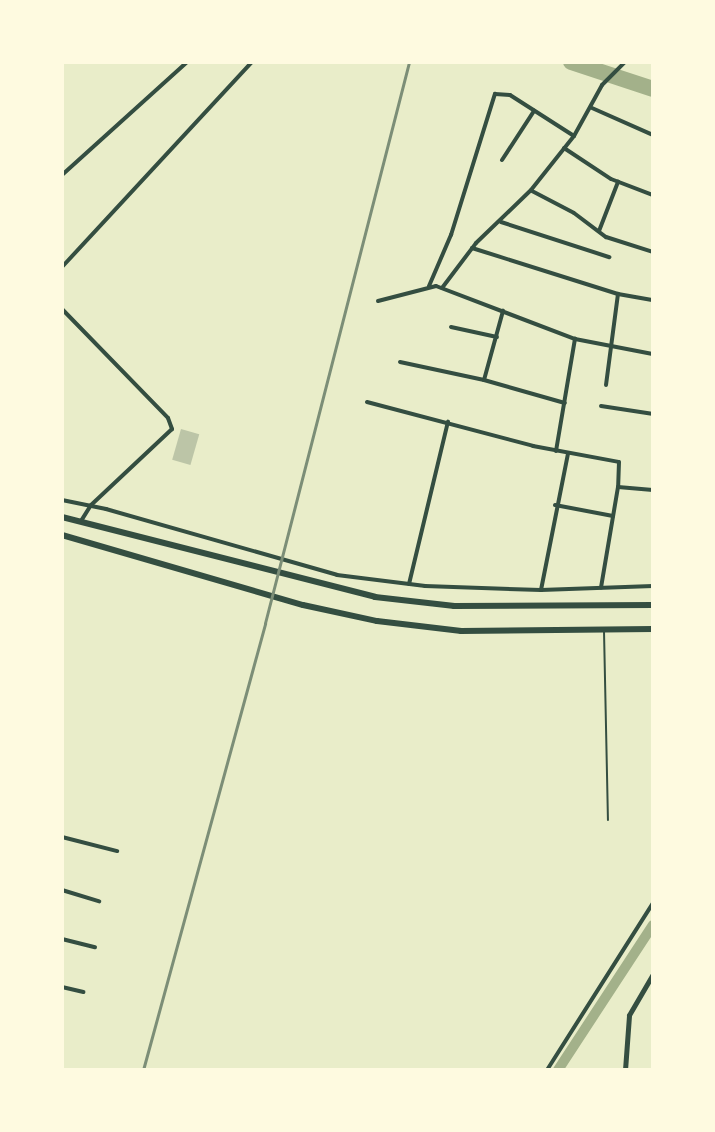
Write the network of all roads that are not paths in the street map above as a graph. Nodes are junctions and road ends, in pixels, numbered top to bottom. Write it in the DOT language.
graph roads {
  1 [pos="187,62"];
  2 [pos="252,62"];
  3 [pos="625,62"];
  4 [pos="592,108"];
  5 [pos="534,111"];
  6 [pos="653,135"];
  7 [pos="574,136"];
  8 [pos="564,148"];
  9 [pos="502,160"];
  10 [pos="62,175"];
  11 [pos="618,182"];
  12 [pos="531,190"];
  13 [pos="653,195"];
  14 [pos="501,222"];
  15 [pos="599,231"];
  16 [pos="472,248"];
  17 [pos="653,252"];
  18 [pos="609,257"];
  19 [pos="62,267"];
  20 [pos="429,286"];
  21 [pos="442,288"];
  22 [pos="618,294"];
  23 [pos="653,300"];
  24 [pos="378,301"];
  25 [pos="62,309"];
  26 [pos="503,311"];
  27 [pos="451,327"];
  28 [pos="497,337"];
  29 [pos="575,339"];
  30 [pos="609,345"];
  31 [pos="653,354"];
  32 [pos="400,362"];
  33 [pos="484,380"];
  34 [pos="606,385"];
  35 [pos="367,402"];
  36 [pos="565,403"];
  37 [pos="601,406"];
  38 [pos="653,414"];
  39 [pos="448,422"];
  40 [pos="556,451"];
  41 [pos="568,454"];
  42 [pos="618,487"];
  43 [pos="653,490"];
  44 [pos="62,500"];
  45 [pos="91,505"];
  46 [pos="555,505"];
  47 [pos="613,516"];
  48 [pos="62,517"];
  49 [pos="80,521"];
  50 [pos="62,535"];
  51 [pos="409,584"];
  52 [pos="653,586"];
  53 [pos="601,588"];
  54 [pos="541,590"];
  55 [pos="653,605"];
  56 [pos="653,629"];
  57 [pos="604,630"];
  58 [pos="608,820"];
  59 [pos="62,837"];
  60 [pos="117,851"];
  61 [pos="62,890"];
  62 [pos="99,901"];
  63 [pos="653,903"];
  64 [pos="62,939"];
  65 [pos="95,947"];
  66 [pos="653,974"];
  67 [pos="62,987"];
  68 [pos="83,992"];
  69 [pos="547,1070"];
  70 [pos="625,1070"];
  1 -- 10 [label="street"];
  2 -- 19 [label="street"];
  3 -- 4 [label="street"];
  4 -- 6 [label="street"];
  4 -- 7 [label="street"];
  5 -- 7 [label="street"];
  5 -- 9 [label="street"];
  5 -- 20 [label="street"];
  7 -- 8 [label="street"];
  8 -- 11 [label="street"];
  8 -- 12 [label="street"];
  11 -- 13 [label="street"];
  11 -- 15 [label="street"];
  12 -- 14 [label="street"];
  12 -- 15 [label="street"];
  14 -- 16 [label="street"];
  14 -- 18 [label="street"];
  15 -- 17 [label="street"];
  16 -- 21 [label="street"];
  16 -- 22 [label="street"];
  20 -- 21 [label="street"];
  20 -- 24 [label="street"];
  21 -- 26 [label="street"];
  22 -- 23 [label="street"];
  22 -- 30 [label="street"];
  25 -- 45 [label="street"];
  26 -- 28 [label="street"];
  26 -- 29 [label="street"];
  27 -- 28 [label="street"];
  28 -- 33 [label="street"];
  29 -- 30 [label="street"];
  29 -- 36 [label="street"];
  30 -- 31 [label="street"];
  30 -- 34 [label="street"];
  32 -- 33 [label="street"];
  33 -- 36 [label="street"];
  35 -- 39 [label="street"];
  36 -- 40 [label="street"];
  37 -- 38 [label="street"];
  39 -- 40 [label="street"];
  39 -- 51 [label="street"];
  40 -- 41 [label="street"];
  41 -- 42 [label="street"];
  41 -- 46 [label="street"];
  42 -- 43 [label="street"];
  42 -- 47 [label="street"];
  44 -- 45 [label="street"];
  45 -- 49 [label="street"];
  45 -- 51 [label="street"];
  46 -- 47 [label="street"];
  46 -- 54 [label="street"];
  47 -- 53 [label="street"];
  48 -- 49 [label="highway"];
  49 -- 55 [label="highway"];
  50 -- 57 [label="highway"];
  51 -- 54 [label="street"];
  52 -- 53 [label="street"];
  53 -- 54 [label="street"];
  56 -- 57 [label="highway"];
  57 -- 58 [label="lane"];
  59 -- 60 [label="street"];
  61 -- 62 [label="street"];
  63 -- 69 [label="street"];
  64 -- 65 [label="street"];
  66 -- 70 [label="street"];
  67 -- 68 [label="street"];
}
